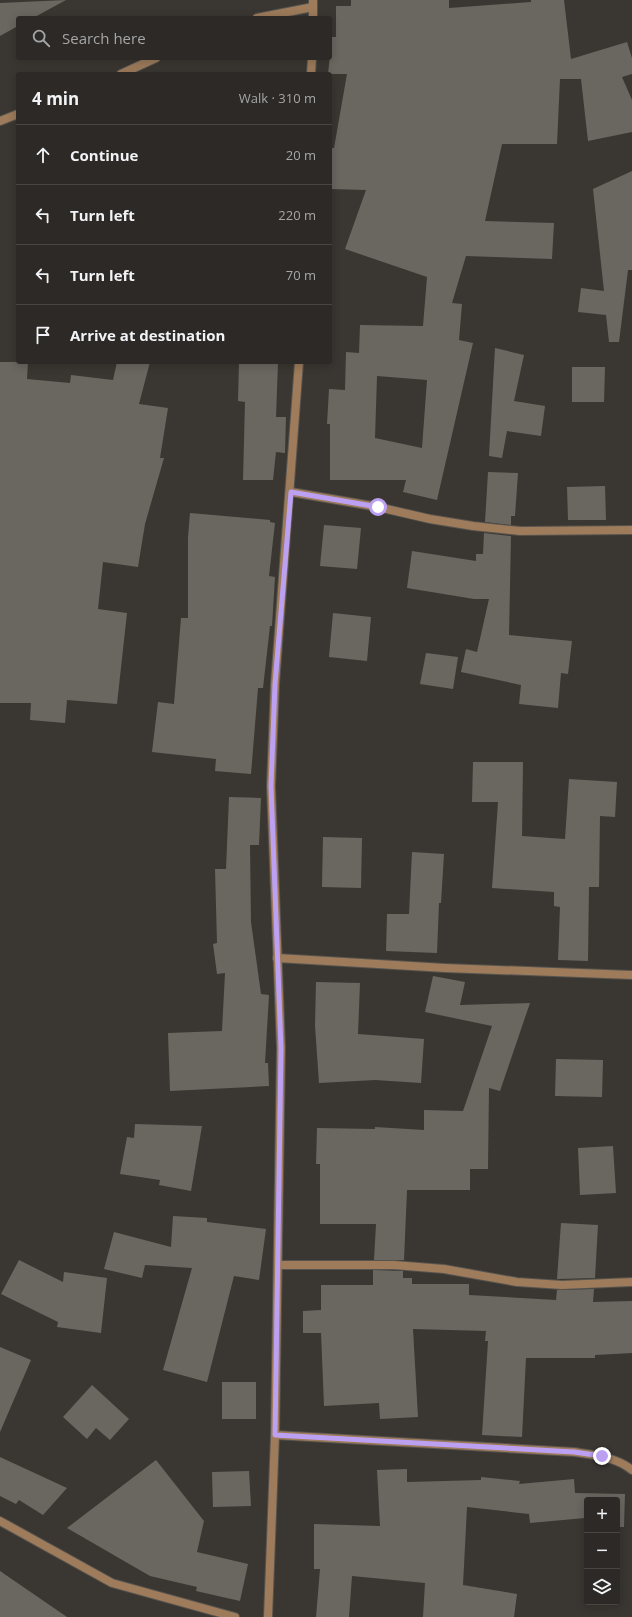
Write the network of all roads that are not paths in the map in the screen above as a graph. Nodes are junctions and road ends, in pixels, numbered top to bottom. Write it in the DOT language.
graph roads {
  1 [pos="313,4"];
  2 [pos="265,16"];
  3 [pos="313,16"];
  4 [pos="152,60"];
  5 [pos="312,60"];
  6 [pos="125,72"];
  7 [pos="311,72"];
  8 [pos="16,115"];
  9 [pos="0,120"];
  10 [pos="299,364"];
  11 [pos="291,492"];
  12 [pos="632,530"];
  13 [pos="277,958"];
  14 [pos="632,975"];
  15 [pos="278,1265"];
  16 [pos="632,1282"];
  17 [pos="275,1435"];
  18 [pos="632,1470"];
  19 [pos="0,1521"];
  20 [pos="235,1617"];
  21 [pos="268,1617"];
  1 -- 2 [label="street"];
  1 -- 3 [label="street"];
  4 -- 6 [label="street"];
  5 -- 7 [label="street"];
  8 -- 9 [label="street"];
  10 -- 11 [label="street"];
  11 -- 12 [label="street"];
  11 -- 13 [label="street"];
  13 -- 14 [label="street"];
  13 -- 15 [label="street"];
  15 -- 16 [label="street"];
  15 -- 17 [label="street"];
  17 -- 18 [label="street"];
  17 -- 21 [label="street"];
  19 -- 20 [label="street"];
}
